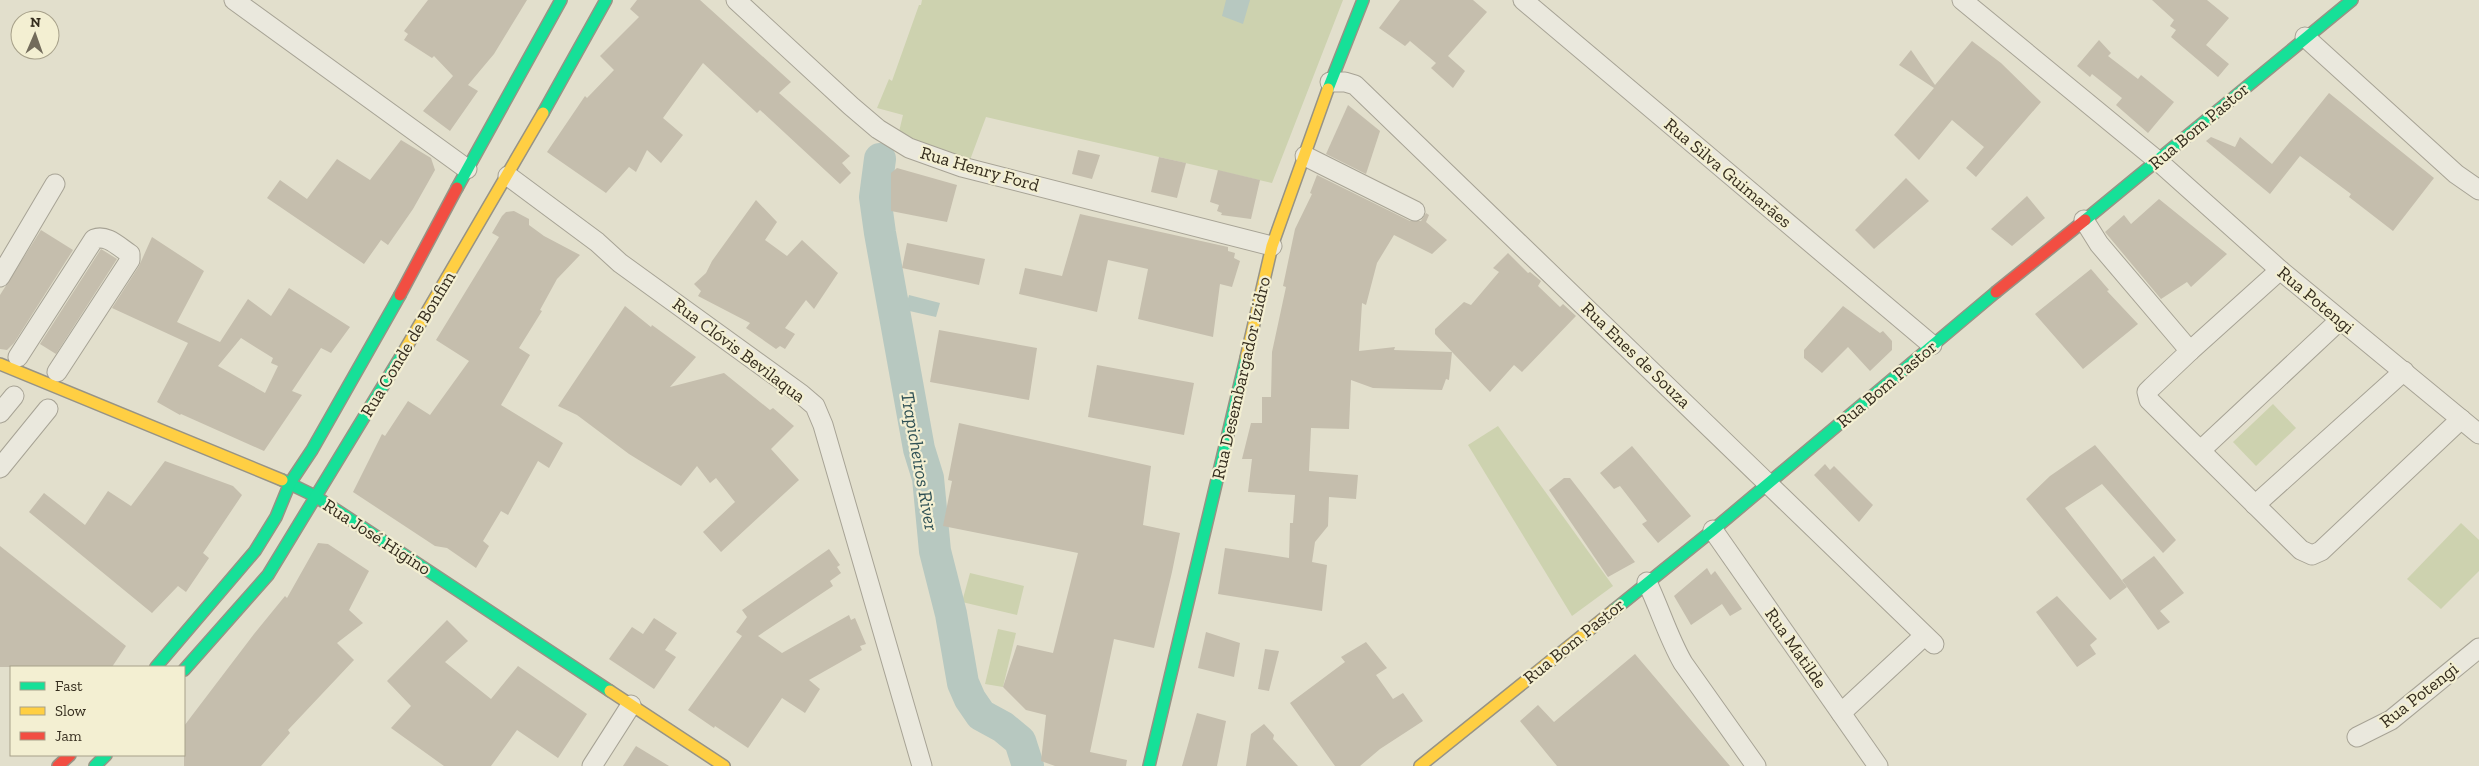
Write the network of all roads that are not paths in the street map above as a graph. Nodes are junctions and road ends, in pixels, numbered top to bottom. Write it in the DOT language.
graph roads {
  1 [pos="234,0"];
  2 [pos="561,0"];
  3 [pos="606,0"];
  4 [pos="736,0"];
  5 [pos="1363,0"];
  6 [pos="1523,0"];
  7 [pos="1962,0"];
  8 [pos="2352,0"];
  9 [pos="2305,38"];
  10 [pos="1330,82"];
  11 [pos="1305,156"];
  12 [pos="2158,161"];
  13 [pos="467,169"];
  14 [pos="508,176"];
  15 [pos="56,184"];
  16 [pos="2479,190"];
  17 [pos="1415,210"];
  18 [pos="2084,220"];
  19 [pos="1272,246"];
  20 [pos="2280,270"];
  21 [pos="0,277"];
  22 [pos="2340,320"];
  23 [pos="1932,345"];
  24 [pos="2190,351"];
  25 [pos="18,357"];
  26 [pos="0,364"];
  27 [pos="2404,371"];
  28 [pos="57,372"];
  29 [pos="14,396"];
  30 [pos="48,409"];
  31 [pos="0,413"];
  32 [pos="2461,419"];
  33 [pos="2479,434"];
  34 [pos="2201,450"];
  35 [pos="0,468"];
  36 [pos="290,483"];
  37 [pos="1770,484"];
  38 [pos="315,496"];
  39 [pos="2255,505"];
  40 [pos="1713,530"];
  41 [pos="1647,582"];
  42 [pos="2479,648"];
  43 [pos="157,666"];
  44 [pos="185,669"];
  45 [pos="631,705"];
  46 [pos="1841,713"];
  47 [pos="2357,737"];
  48 [pos="69,756"];
  49 [pos="105,756"];
  50 [pos="1752,765"];
  51 [pos="58,766"];
  52 [pos="95,766"];
  53 [pos="592,766"];
  54 [pos="724,766"];
  55 [pos="922,766"];
  56 [pos="1149,766"];
  57 [pos="1420,766"];
  58 [pos="1878,766"];
  1 -- 13 [label="street"];
  2 -- 13 [label="street, Rua Conde de Bonfim"];
  3 -- 14 [label="street, Rua Conde de Bonfim"];
  4 -- 19 [label="street, Rua Henry Ford"];
  5 -- 10 [label="street, Rua Desembargador Izidro"];
  6 -- 23 [label="street, Rua Silva Guimarães"];
  7 -- 12 [label="street, Rua Potengi"];
  8 -- 9 [label="street, Rua Bom Pastor"];
  9 -- 12 [label="street, Rua Bom Pastor"];
  9 -- 16 [label="street"];
  10 -- 11 [label="street, Rua Desembargador Izidro"];
  10 -- 37 [label="street, Rua Enes de Souza"];
  11 -- 17 [label="street"];
  11 -- 19 [label="street, Rua Desembargador Izidro"];
  12 -- 18 [label="street, Rua Bom Pastor"];
  12 -- 20 [label="street, Rua Potengi"];
  13 -- 36 [label="street, Rua Conde de Bonfim"];
  14 -- 38 [label="street, Rua Conde de Bonfim"];
  14 -- 55 [label="street, Rua Clóvis Bevilaqua"];
  15 -- 21 [label="street"];
  18 -- 23 [label="street, Rua Bom Pastor"];
  18 -- 24 [label="street"];
  19 -- 56 [label="street, Rua Desembargador Izidro"];
  20 -- 22 [label="street, Rua Potengi"];
  20 -- 24 [label="street"];
  22 -- 27 [label="street, Rua Potengi"];
  22 -- 34 [label="street"];
  23 -- 37 [label="street, Rua Bom Pastor"];
  24 -- 34 [label="street"];
  25 -- 28 [label="street"];
  26 -- 36 [label="street, Rua José Higino"];
  27 -- 32 [label="street, Rua Potengi"];
  27 -- 39 [label="street"];
  29 -- 31 [label="street"];
  30 -- 35 [label="street"];
  32 -- 33 [label="street, Rua Potengi"];
  32 -- 39 [label="street"];
  34 -- 39 [label="street"];
  36 -- 38 [label="street, Rua José Higino"];
  36 -- 43 [label="street, Rua Conde de Bonfim"];
  37 -- 40 [label="street, Rua Bom Pastor"];
  37 -- 46 [label="street, Rua Enes de Souza"];
  38 -- 44 [label="street, Rua Conde de Bonfim"];
  38 -- 45 [label="street, Rua José Higino"];
  40 -- 41 [label="street, Rua Bom Pastor"];
  40 -- 46 [label="street, Rua Matilde"];
  41 -- 50 [label="street"];
  41 -- 57 [label="street, Rua Bom Pastor"];
  42 -- 47 [label="street, Rua Potengi"];
  45 -- 53 [label="street"];
  45 -- 54 [label="street, Rua José Higino"];
  46 -- 58 [label="street, Rua Matilde"];
  48 -- 51 [label="street"];
  49 -- 52 [label="street"];
}
